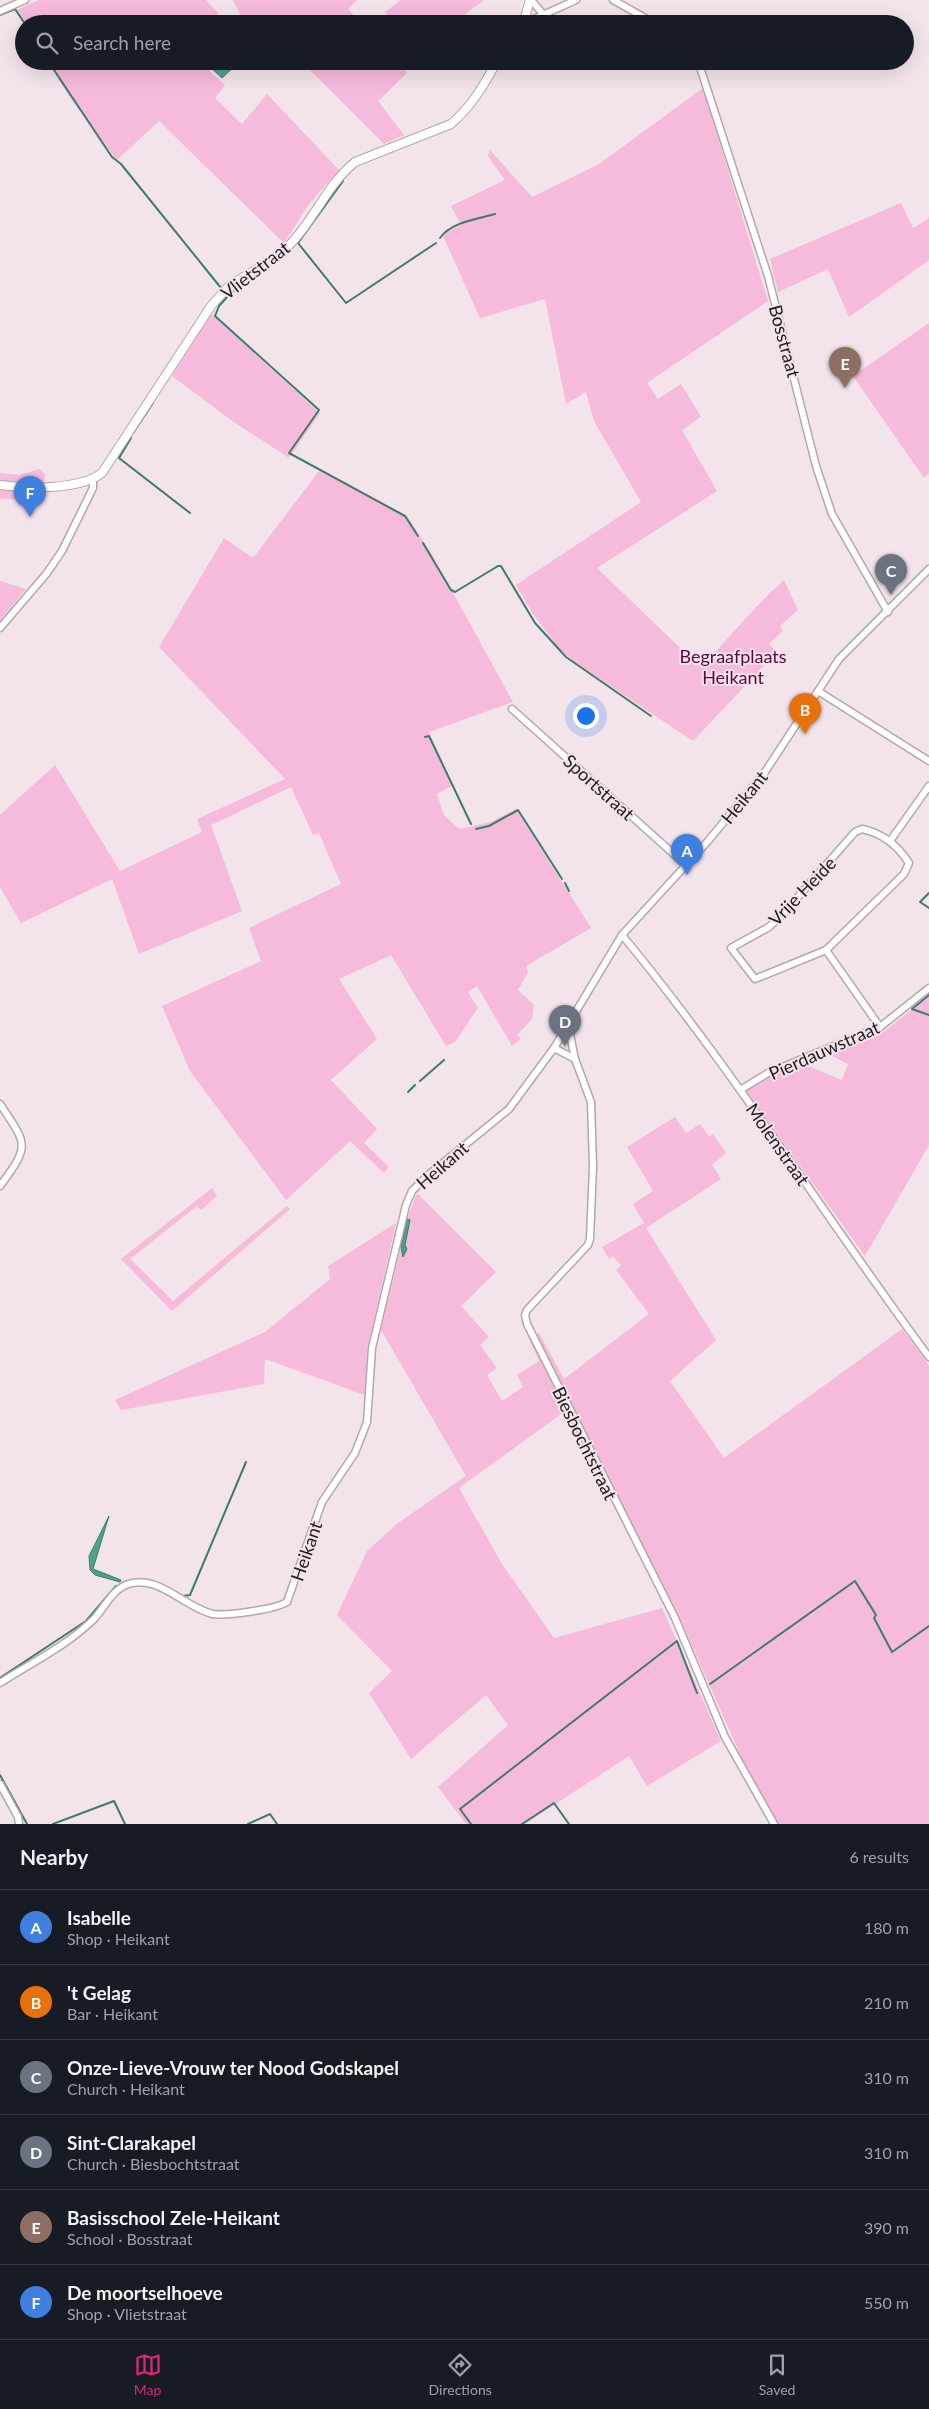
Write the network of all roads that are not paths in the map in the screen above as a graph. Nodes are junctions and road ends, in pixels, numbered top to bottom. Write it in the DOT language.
graph roads {
  1 [pos="25,0"];
  2 [pos="531,0"];
  3 [pos="576,0"];
  4 [pos="613,0"];
  5 [pos="0,11"];
  6 [pos="543,14"];
  7 [pos="526,15"];
  8 [pos="640,15"];
  9 [pos="492,70"];
  10 [pos="701,70"];
  11 [pos="93,480"];
  12 [pos="0,485"];
  13 [pos="929,570"];
  14 [pos="888,612"];
  15 [pos="0,628"];
  16 [pos="818,691"];
  17 [pos="512,709"];
  18 [pos="929,761"];
  19 [pos="929,786"];
  20 [pos="890,841"];
  21 [pos="686,865"];
  22 [pos="622,934"];
  23 [pos="826,950"];
  24 [pos="929,988"];
  25 [pos="568,1024"];
  26 [pos="880,1027"];
  27 [pos="554,1048"];
  28 [pos="575,1059"];
  29 [pos="740,1090"];
  30 [pos="0,1104"];
  31 [pos="0,1186"];
  32 [pos="929,1357"];
  33 [pos="0,1683"];
  34 [pos="0,1784"];
  35 [pos="18,1824"];
  36 [pos="774,1824"];
  1 -- 5 [label="street"];
  2 -- 6 [label="street"];
  2 -- 7 [label="street"];
  3 -- 6 [label="street"];
  4 -- 8 [label="street"];
  9 -- 11 [label="street, Vlietstraat"];
  10 -- 14 [label="street, Bosstraat"];
  11 -- 12 [label="street"];
  11 -- 15 [label="street"];
  13 -- 14 [label="street, Heikant"];
  14 -- 16 [label="street, Heikant"];
  16 -- 18 [label="street"];
  16 -- 21 [label="street, Heikant"];
  17 -- 21 [label="street, Sportstraat"];
  19 -- 20 [label="street"];
  20 -- 23 [label="street, Vrije Heide"];
  20 -- 23 [label="street, Vrije Heide"];
  21 -- 22 [label="street, Heikant"];
  22 -- 25 [label="street, Heikant"];
  22 -- 29 [label="street, Molenstraat"];
  23 -- 26 [label="street"];
  24 -- 26 [label="street, Pierdauwstraat"];
  25 -- 27 [label="street, Heikant"];
  25 -- 28 [label="street, Biesbochtstraat"];
  26 -- 29 [label="street, Pierdauwstraat"];
  27 -- 28 [label="street"];
  27 -- 33 [label="street, Heikant"];
  28 -- 36 [label="street, Biesbochtstraat"];
  29 -- 32 [label="street, Molenstraat"];
  30 -- 31 [label="street"];
  34 -- 35 [label="street"];
}
